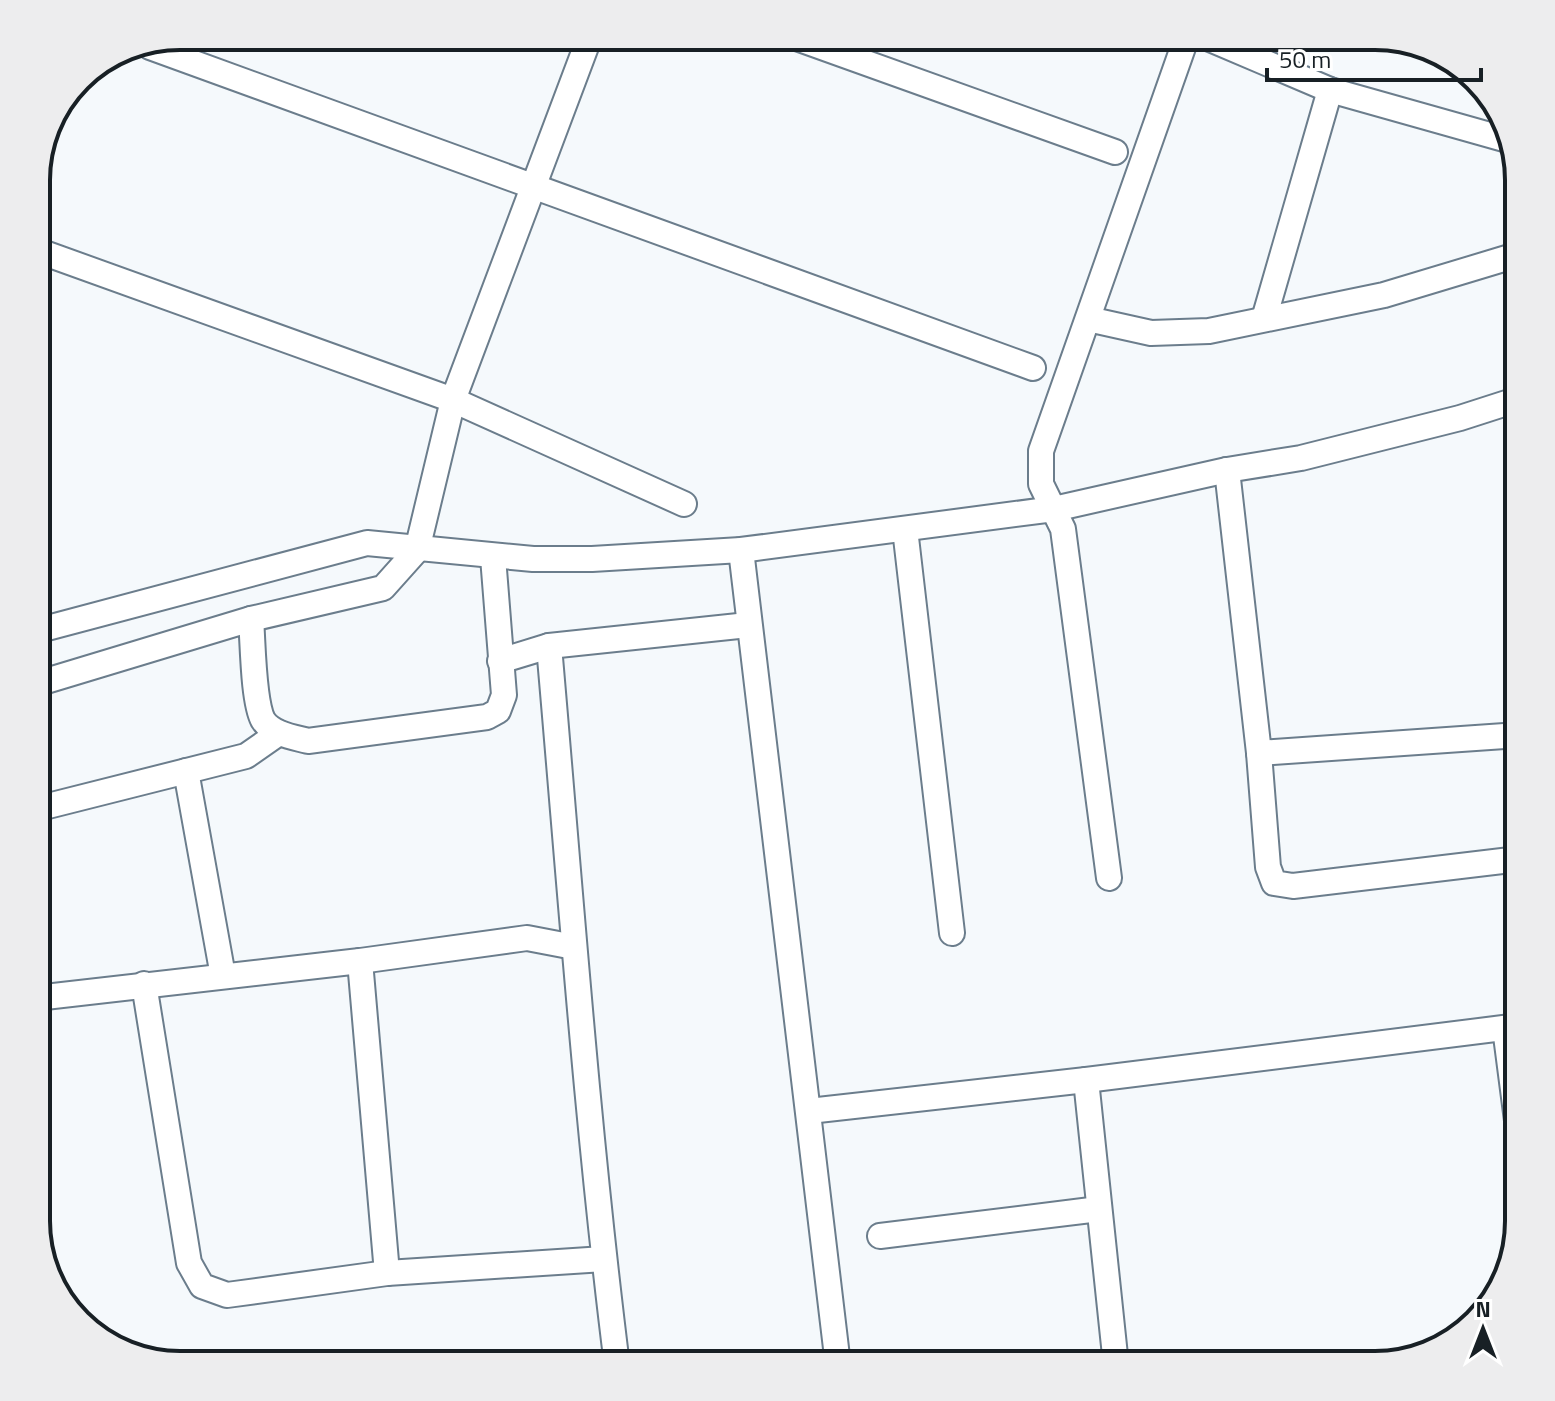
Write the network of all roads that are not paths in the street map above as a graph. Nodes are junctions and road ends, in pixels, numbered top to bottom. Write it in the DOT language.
graph roads {
  1 [pos="585,50"];
  2 [pos="830,50"];
  3 [pos="1182,50"];
  4 [pos="1236,50"];
  5 [pos="162,51"];
  6 [pos="1330,90"];
  7 [pos="1498,137"];
  8 [pos="1115,152"];
  9 [pos="532,186"];
  10 [pos="50,255"];
  11 [pos="1505,259"];
  12 [pos="1088,319"];
  13 [pos="1264,319"];
  14 [pos="1033,368"];
  15 [pos="453,400"];
  16 [pos="1505,404"];
  17 [pos="1227,470"];
  18 [pos="684,504"];
  19 [pos="1054,509"];
  20 [pos="905,529"];
  21 [pos="417,550"];
  22 [pos="741,550"];
  23 [pos="493,557"];
  24 [pos="251,619"];
  25 [pos="748,625"];
  26 [pos="50,627"];
  27 [pos="549,646"];
  28 [pos="500,661"];
  29 [pos="50,680"];
  30 [pos="279,733"];
  31 [pos="1505,736"];
  32 [pos="1259,753"];
  33 [pos="186,771"];
  34 [pos="50,805"];
  35 [pos="1505,861"];
  36 [pos="1109,878"];
  37 [pos="952,933"];
  38 [pos="574,947"];
  39 [pos="360,961"];
  40 [pos="223,976"];
  41 [pos="144,984"];
  42 [pos="50,996"];
  43 [pos="1505,1028"];
  44 [pos="1086,1080"];
  45 [pos="809,1111"];
  46 [pos="1099,1209"];
  47 [pos="880,1236"];
  48 [pos="604,1259"];
  49 [pos="387,1273"];
  50 [pos="615,1351"];
  51 [pos="836,1351"];
  52 [pos="1114,1351"];
  1 -- 9 [label="street"];
  2 -- 8 [label="street"];
  3 -- 12 [label="street"];
  4 -- 6 [label="street"];
  5 -- 9 [label="street"];
  6 -- 7 [label="street"];
  6 -- 13 [label="street"];
  9 -- 14 [label="street"];
  9 -- 15 [label="street"];
  10 -- 15 [label="street"];
  11 -- 13 [label="street"];
  12 -- 13 [label="street"];
  12 -- 19 [label="street"];
  15 -- 18 [label="street"];
  15 -- 21 [label="street"];
  16 -- 17 [label="street"];
  17 -- 19 [label="street"];
  17 -- 32 [label="street"];
  19 -- 20 [label="street"];
  19 -- 36 [label="street"];
  20 -- 22 [label="street"];
  20 -- 37 [label="street"];
  21 -- 23 [label="street"];
  21 -- 24 [label="street"];
  21 -- 26 [label="street"];
  22 -- 23 [label="street"];
  22 -- 25 [label="street"];
  23 -- 28 [label="street"];
  24 -- 29 [label="street"];
  24 -- 30 [label="street"];
  25 -- 27 [label="street"];
  25 -- 45 [label="street"];
  27 -- 28 [label="street"];
  27 -- 38 [label="street"];
  28 -- 30 [label="street"];
  30 -- 33 [label="street"];
  31 -- 32 [label="street"];
  32 -- 35 [label="street"];
  33 -- 34 [label="street"];
  33 -- 40 [label="street"];
  38 -- 39 [label="street"];
  38 -- 48 [label="street"];
  39 -- 40 [label="street"];
  39 -- 49 [label="street"];
  40 -- 41 [label="street"];
  41 -- 42 [label="street"];
  41 -- 49 [label="street"];
  43 -- 44 [label="street"];
  44 -- 45 [label="street"];
  44 -- 46 [label="street"];
  45 -- 51 [label="street"];
  46 -- 47 [label="street"];
  46 -- 52 [label="street"];
  48 -- 49 [label="street"];
  48 -- 50 [label="street"];
}
